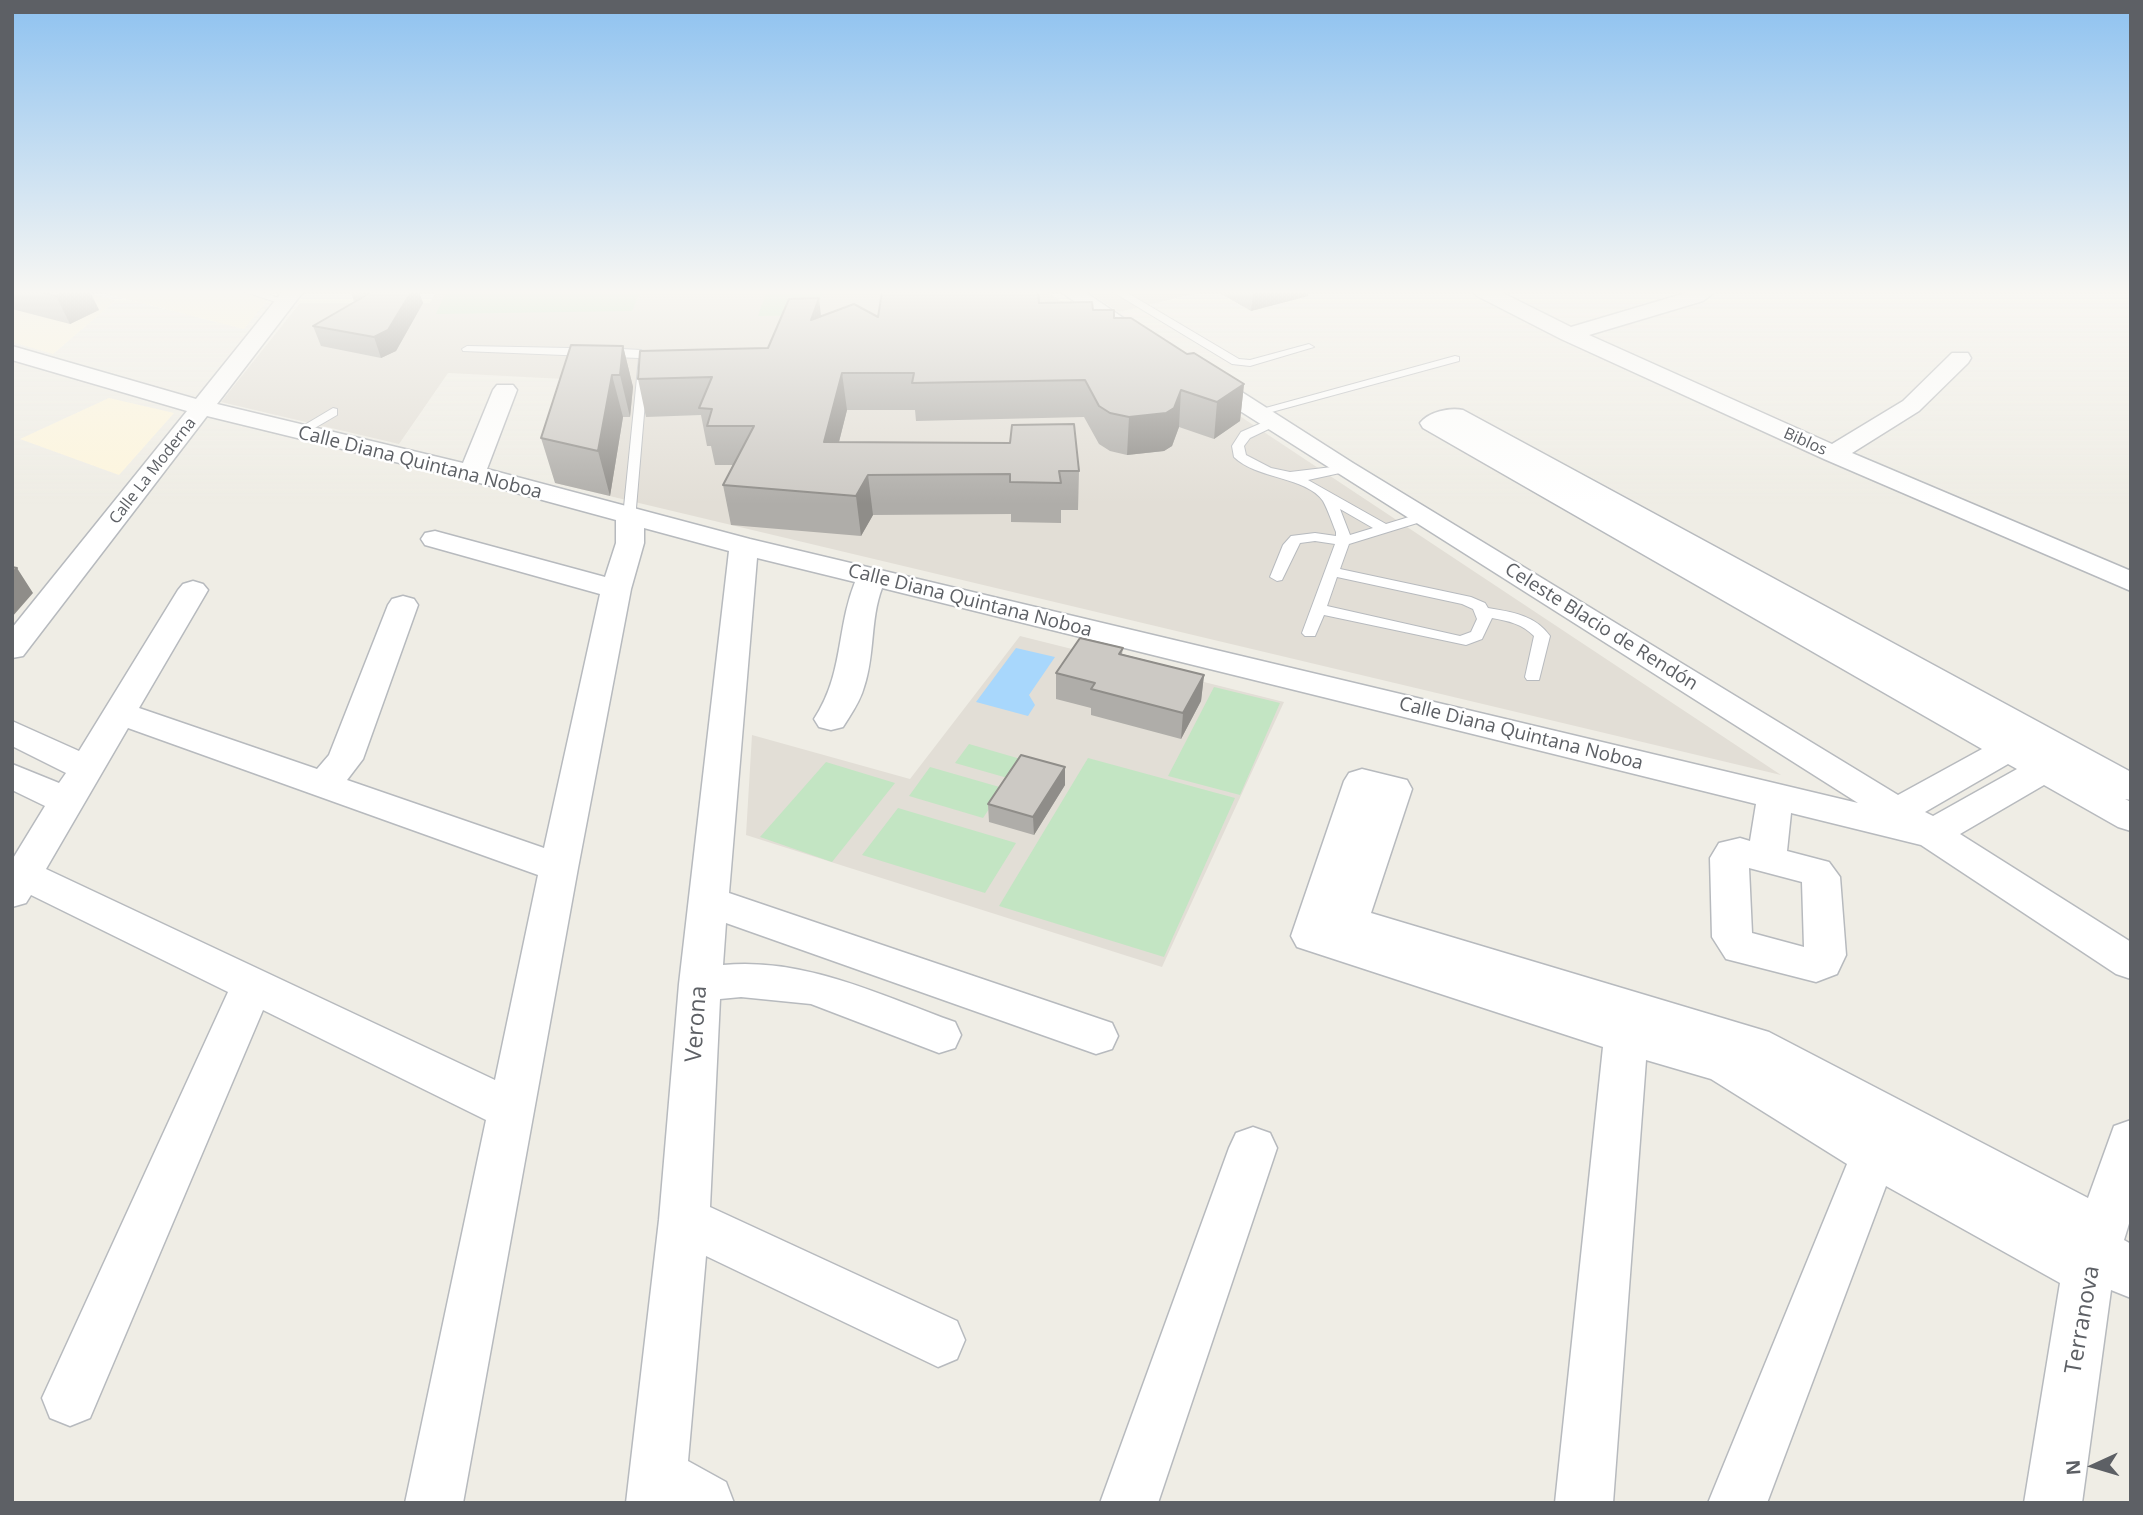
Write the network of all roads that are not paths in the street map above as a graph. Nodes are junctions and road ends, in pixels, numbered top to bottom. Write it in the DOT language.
graph roads {
  1 [pos="46,363"];
  2 [pos="238,363"];
  3 [pos="644,363"];
  4 [pos="1180,363"];
  5 [pos="1443,363"];
  6 [pos="1632,363"];
  7 [pos="1955,363"];
  8 [pos="505,390"];
  9 [pos="202,408"];
  10 [pos="332,412"];
  11 [pos="1265,417"];
  12 [pos="298,433"];
  13 [pos="1833,454"];
  14 [pos="1344,468"];
  15 [pos="472,473"];
  16 [pos="1295,478"];
  17 [pos="1557,483"];
  18 [pos="1328,498"];
  19 [pos="630,517"];
  20 [pos="1423,517"];
  21 [pos="1385,529"];
  22 [pos="435,538"];
  23 [pos="1343,541"];
  24 [pos="744,547"];
  25 [pos="1332,572"];
  26 [pos="871,577"];
  27 [pos="1277,577"];
  28 [pos="2131,582"];
  29 [pos="193,590"];
  30 [pos="616,590"];
  31 [pos="403,605"];
  32 [pos="1318,609"];
  33 [pos="1484,612"];
  34 [pos="1310,633"];
  35 [pos="12,649"];
  36 [pos="1533,677"];
  37 [pos="120,713"];
  38 [pos="831,719"];
  39 [pos="12,732"];
  40 [pos="2021,743"];
  41 [pos="2057,762"];
  42 [pos="88,769"];
  43 [pos="12,776"];
  44 [pos="324,784"];
  45 [pos="2131,788"];
  46 [pos="1775,795"];
  47 [pos="67,801"];
  48 [pos="1897,811"];
  49 [pos="2131,818"];
  50 [pos="1931,834"];
  51 [pos="1767,858"];
  52 [pos="559,868"];
  53 [pos="18,884"];
  54 [pos="710,902"];
  55 [pos="2131,963"];
  56 [pos="700,984"];
  57 [pos="252,985"];
  58 [pos="1628,1023"];
  59 [pos="939,1035"];
  60 [pos="1097,1036"];
  61 [pos="513,1111"];
  62 [pos="1879,1135"];
  63 [pos="2131,1141"];
  64 [pos="1253,1148"];
  65 [pos="684,1220"];
  66 [pos="2105,1257"];
  67 [pos="938,1340"];
  68 [pos="70,1398"];
  69 [pos="656,1489"];
  70 [pos="434,1503"];
  71 [pos="705,1503"];
  72 [pos="1129,1503"];
  73 [pos="1584,1503"];
  74 [pos="1737,1503"];
  75 [pos="2053,1503"];
  1 -- 9 [label="street, Calle Diana Quintana Noboa"];
  2 -- 9 [label="street, Calle La Moderna"];
  3 -- 19 [label="lane"];
  4 -- 11 [label="street, Celeste Blacio de Rendón"];
  5 -- 11 [label="lane"];
  6 -- 13 [label="street, Biblos"];
  7 -- 13 [label="street"];
  8 -- 15 [label="street"];
  9 -- 12 [label="street, Calle Diana Quintana Noboa"];
  9 -- 35 [label="street, Calle La Moderna"];
  10 -- 12 [label="lane"];
  11 -- 14 [label="street, Celeste Blacio de Rendón"];
  11 -- 16 [label="lane"];
  12 -- 15 [label="street, Calle Diana Quintana Noboa"];
  13 -- 28 [label="street, Biblos"];
  14 -- 16 [label="lane"];
  14 -- 20 [label="street, Celeste Blacio de Rendón"];
  15 -- 19 [label="street, Calle Diana Quintana Noboa"];
  16 -- 18 [label="lane"];
  17 -- 40 [label="street"];
  18 -- 21 [label="lane"];
  18 -- 23 [label="lane"];
  19 -- 24 [label="street, Calle Diana Quintana Noboa"];
  19 -- 30 [label="street"];
  20 -- 21 [label="lane"];
  20 -- 48 [label="street, Celeste Blacio de Rendón"];
  21 -- 23 [label="lane"];
  22 -- 30 [label="street"];
  23 -- 25 [label="lane"];
  23 -- 27 [label="lane"];
  24 -- 26 [label="street, Calle Diana Quintana Noboa"];
  24 -- 54 [label="street, Verona"];
  25 -- 32 [label="lane"];
  25 -- 33 [label="lane"];
  26 -- 38 [label="street"];
  26 -- 46 [label="street, Calle Diana Quintana Noboa"];
  29 -- 37 [label="street"];
  30 -- 52 [label="street"];
  31 -- 44 [label="street"];
  32 -- 33 [label="lane"];
  32 -- 34 [label="lane"];
  33 -- 36 [label="lane"];
  37 -- 42 [label="street"];
  37 -- 44 [label="street"];
  39 -- 42 [label="street"];
  40 -- 41 [label="street"];
  40 -- 48 [label="street"];
  41 -- 45 [label="street"];
  41 -- 49 [label="street"];
  41 -- 50 [label="street"];
  42 -- 47 [label="street"];
  43 -- 47 [label="street"];
  44 -- 52 [label="street"];
  46 -- 50 [label="street, Calle Diana Quintana Noboa"];
  46 -- 51 [label="street"];
  47 -- 53 [label="street"];
  48 -- 50 [label="street, Celeste Blacio de Rendón"];
  50 -- 55 [label="street, Celeste Blacio de Rendón"];
  52 -- 61 [label="street"];
  53 -- 57 [label="street"];
  54 -- 56 [label="street, Verona"];
  54 -- 60 [label="street"];
  56 -- 59 [label="street"];
  56 -- 65 [label="street, Verona"];
  57 -- 61 [label="street"];
  57 -- 68 [label="street"];
  58 -- 58 [label="street"];
  58 -- 62 [label="street"];
  58 -- 73 [label="street"];
  61 -- 70 [label="street"];
  62 -- 66 [label="street"];
  62 -- 74 [label="street"];
  63 -- 66 [label="street, Terranova"];
  64 -- 72 [label="street"];
  65 -- 67 [label="street"];
  65 -- 69 [label="street, Verona"];
  66 -- 75 [label="street, Terranova"];
  69 -- 71 [label="street"];
}
